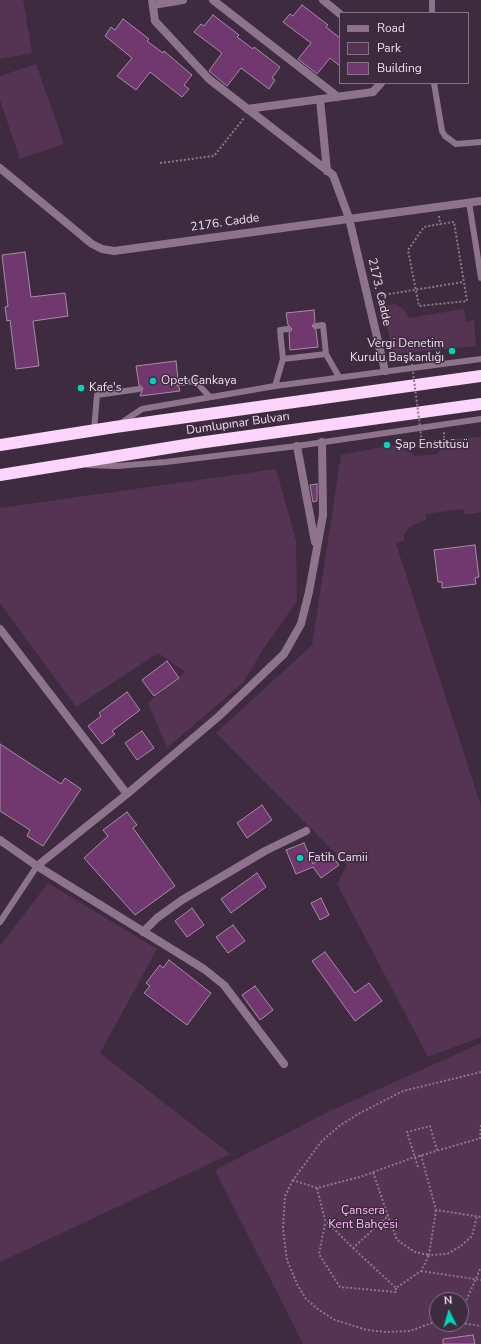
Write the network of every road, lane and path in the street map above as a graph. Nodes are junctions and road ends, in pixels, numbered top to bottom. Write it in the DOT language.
graph roads {
  1 [pos="183,0"];
  2 [pos="213,0"];
  3 [pos="323,0"];
  4 [pos="432,0"];
  5 [pos="152,2"];
  6 [pos="432,12"];
  7 [pos="339,13"];
  8 [pos="380,84"];
  9 [pos="434,84"];
  10 [pos="338,97"];
  11 [pos="320,99"];
  12 [pos="249,109"];
  13 [pos="481,142"];
  14 [pos="160,163"];
  15 [pos="0,168"];
  16 [pos="327,170"];
  17 [pos="481,201"];
  18 [pos="469,202"];
  19 [pos="437,207"];
  20 [pos="349,218"];
  21 [pos="440,224"];
  22 [pos="481,278"];
  23 [pos="464,282"];
  24 [pos="416,290"];
  25 [pos="368,298"];
  26 [pos="316,326"];
  27 [pos="288,329"];
  28 [pos="326,354"];
  29 [pos="426,356"];
  30 [pos="284,359"];
  31 [pos="481,359"];
  32 [pos="385,371"];
  33 [pos="481,376"];
  34 [pos="338,377"];
  35 [pos="179,383"];
  36 [pos="275,386"];
  37 [pos="139,389"];
  38 [pos="210,397"];
  39 [pos="481,404"];
  40 [pos="481,419"];
  41 [pos="115,427"];
  42 [pos="94,430"];
  43 [pos="444,440"];
  44 [pos="0,442"];
  45 [pos="23,442"];
  46 [pos="322,442"];
  47 [pos="422,443"];
  48 [pos="418,444"];
  49 [pos="0,445"];
  50 [pos="297,446"];
  51 [pos="56,465"];
  52 [pos="0,475"];
  53 [pos="316,545"];
  54 [pos="0,629"];
  55 [pos="126,794"];
  56 [pos="306,831"];
  57 [pos="0,840"];
  58 [pos="37,866"];
  59 [pos="0,922"];
  60 [pos="143,932"];
  61 [pos="284,1064"];
  62 [pos="481,1072"];
  63 [pos="481,1124"];
  64 [pos="481,1139"];
  65 [pos="437,1150"];
  66 [pos="421,1155"];
  67 [pos="415,1157"];
  68 [pos="418,1166"];
  69 [pos="373,1172"];
  70 [pos="293,1180"];
  71 [pos="317,1188"];
  72 [pos="436,1210"];
  73 [pos="388,1216"];
  74 [pos="477,1216"];
  75 [pos="481,1217"];
  76 [pos="325,1224"];
  77 [pos="353,1248"];
  78 [pos="429,1255"];
  79 [pos="481,1267"];
  80 [pos="421,1271"];
  81 [pos="476,1280"];
  82 [pos="481,1280"];
  83 [pos="396,1288"];
  84 [pos="469,1295"];
  85 [pos="429,1324"];
  86 [pos="469,1324"];
  87 [pos="481,1326"];
  1 -- 5 [label="street"];
  2 -- 10 [label="street"];
  3 -- 7 [label="street"];
  4 -- 6 [label="lane"];
  5 -- 12 [label="street"];
  8 -- 10 [label="street"];
  9 -- 13 [label="lane"];
  10 -- 11 [label="street"];
  11 -- 12 [label="street"];
  11 -- 16 [label="street"];
  12 -- 14 [label="path"];
  12 -- 16 [label="street"];
  15 -- 20 [label="street, 2176. Cadde"];
  16 -- 20 [label="street, 2173. Cadde"];
  17 -- 18 [label="street, 2176. Cadde"];
  18 -- 19 [label="street, 2176. Cadde"];
  18 -- 22 [label="lane"];
  19 -- 20 [label="street, 2176. Cadde"];
  19 -- 21 [label="path"];
  20 -- 25 [label="street, 2173. Cadde"];
  21 -- 23 [label="path"];
  21 -- 24 [label="path"];
  23 -- 24 [label="path"];
  23 -- 24 [label="path"];
  24 -- 25 [label="path"];
  25 -- 32 [label="street, 2173. Cadde"];
  26 -- 28 [label="lane"];
  27 -- 30 [label="lane"];
  28 -- 30 [label="lane"];
  28 -- 34 [label="lane"];
  29 -- 47 [label="path, bridge"];
  30 -- 36 [label="lane"];
  31 -- 32 [label="lane"];
  32 -- 34 [label="lane"];
  33 -- 41 [label="highway, Dumlupınar Bulvarı"];
  34 -- 36 [label="lane"];
  35 -- 38 [label="lane"];
  36 -- 38 [label="lane"];
  37 -- 42 [label="lane"];
  38 -- 41 [label="lane"];
  39 -- 51 [label="highway, Dumlupınar Bulvarı"];
  40 -- 46 [label="lane"];
  41 -- 42 [label="highway, Dumlupınar Bulvarı"];
  42 -- 45 [label="highway, Dumlupınar Bulvarı"];
  43 -- 47 [label="path"];
  44 -- 45 [label="highway"];
  45 -- 49 [label="highway, Dumlupınar Bulvarı"];
  46 -- 50 [label="lane"];
  46 -- 53 [label="street"];
  47 -- 48 [label="path, bridge"];
  50 -- 51 [label="lane"];
  50 -- 53 [label="street"];
  51 -- 52 [label="highway, Dumlupınar Bulvarı"];
  53 -- 55 [label="street"];
  54 -- 55 [label="street"];
  55 -- 58 [label="street"];
  56 -- 60 [label="street"];
  57 -- 58 [label="street"];
  58 -- 59 [label="lane"];
  58 -- 60 [label="street"];
  60 -- 61 [label="street"];
  62 -- 70 [label="path"];
  63 -- 64 [label="path"];
  64 -- 65 [label="path"];
  65 -- 66 [label="path"];
  65 -- 67 [label="path"];
  66 -- 67 [label="path"];
  66 -- 72 [label="path"];
  67 -- 68 [label="path"];
  67 -- 69 [label="path"];
  69 -- 71 [label="path"];
  69 -- 73 [label="path"];
  70 -- 71 [label="path"];
  70 -- 85 [label="path"];
  71 -- 77 [label="path"];
  72 -- 74 [label="path"];
  72 -- 78 [label="path"];
  73 -- 77 [label="path"];
  73 -- 78 [label="path"];
  74 -- 75 [label="path"];
  74 -- 78 [label="path"];
  76 -- 83 [label="path"];
  77 -- 83 [label="path"];
  78 -- 80 [label="path"];
  79 -- 81 [label="path"];
  80 -- 81 [label="path"];
  80 -- 83 [label="path"];
  81 -- 82 [label="path"];
  81 -- 84 [label="path"];
  86 -- 87 [label="path"];
}
